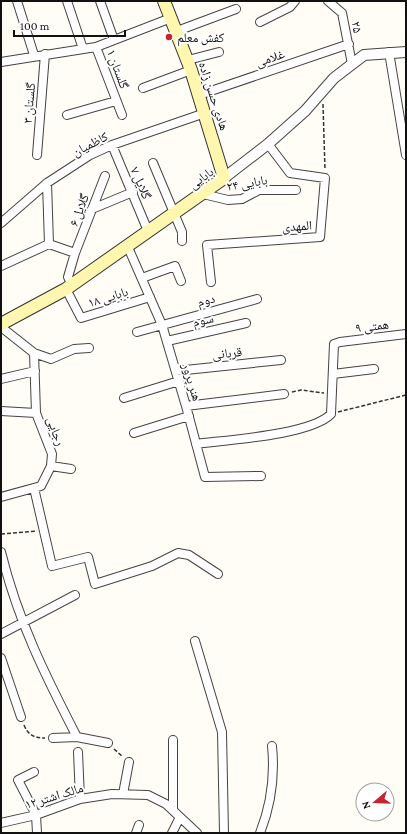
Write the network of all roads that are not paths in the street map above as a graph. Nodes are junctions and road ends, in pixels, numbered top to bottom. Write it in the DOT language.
graph roads {
  1 [pos="17,1"];
  2 [pos="67,1"];
  3 [pos="100,1"];
  4 [pos="164,1"];
  5 [pos="295,1"];
  6 [pos="328,1"];
  7 [pos="236,9"];
  8 [pos="171,18"];
  9 [pos="260,22"];
  10 [pos="176,31"];
  11 [pos="114,40"];
  12 [pos="349,44"];
  13 [pos="96,47"];
  14 [pos="82,49"];
  15 [pos="219,52"];
  16 [pos="389,52"];
  17 [pos="406,52"];
  18 [pos="45,54"];
  19 [pos="34,55"];
  20 [pos="2,59"];
  21 [pos="352,64"];
  22 [pos="189,65"];
  23 [pos="143,88"];
  24 [pos="199,95"];
  25 [pos="116,101"];
  26 [pos="205,113"];
  27 [pos="67,115"];
  28 [pos="122,116"];
  29 [pos="403,126"];
  30 [pos="268,144"];
  31 [pos="112,145"];
  32 [pos="37,155"];
  33 [pos="406,155"];
  34 [pos="153,163"];
  35 [pos="105,176"];
  36 [pos="224,178"];
  37 [pos="47,183"];
  38 [pos="296,190"];
  39 [pos="132,192"];
  40 [pos="203,194"];
  41 [pos="92,209"];
  42 [pos="174,214"];
  43 [pos="1,223"];
  44 [pos="148,230"];
  45 [pos="182,241"];
  46 [pos="49,244"];
  47 [pos="127,245"];
  48 [pos="75,253"];
  49 [pos="1,266"];
  50 [pos="142,278"];
  51 [pos="181,281"];
  52 [pos="211,282"];
  53 [pos="69,287"];
  54 [pos="150,297"];
  55 [pos="257,298"];
  56 [pos="246,323"];
  57 [pos="162,325"];
  58 [pos="1,326"];
  59 [pos="137,332"];
  60 [pos="406,334"];
  61 [pos="167,341"];
  62 [pos="89,348"];
  63 [pos="34,352"];
  64 [pos="280,360"];
  65 [pos="374,369"];
  66 [pos="35,371"];
  67 [pos="176,371"];
  68 [pos="333,374"];
  69 [pos="1,379"];
  70 [pos="179,381"];
  71 [pos="284,394"];
  72 [pos="124,398"];
  73 [pos="186,406"];
  74 [pos="1,411"];
  75 [pos="36,413"];
  76 [pos="189,416"];
  77 [pos="134,433"];
  78 [pos="196,444"];
  79 [pos="52,466"];
  80 [pos="71,469"];
  81 [pos="261,476"];
  82 [pos="34,488"];
  83 [pos="1,497"];
  84 [pos="1,552"];
  85 [pos="218,574"];
  86 [pos="76,595"];
  87 [pos="22,622"];
  88 [pos="1,634"];
  89 [pos="195,641"];
  90 [pos="1,658"];
  91 [pos="21,717"];
  92 [pos="77,737"];
  93 [pos="53,738"];
  94 [pos="173,740"];
  95 [pos="108,743"];
  96 [pos="272,746"];
  97 [pos="78,752"];
  98 [pos="129,762"];
  99 [pos="34,772"];
  100 [pos="123,794"];
  101 [pos="80,799"];
  102 [pos="173,810"];
  103 [pos="36,815"];
  104 [pos="180,817"];
  105 [pos="1,823"];
  106 [pos="37,833"];
  107 [pos="172,833"];
  108 [pos="196,833"];
  109 [pos="224,833"];
  110 [pos="260,833"];
  1 -- 19 [label="street"];
  2 -- 14 [label="street"];
  3 -- 11 [label="street"];
  4 -- 8 [label="main road, هادی حسن زاده"];
  5 -- 9 [label="street"];
  6 -- 12 [label="street, ۲۵"];
  7 -- 10 [label="street"];
  8 -- 10 [label="main road, هادی حسن زاده"];
  8 -- 11 [label="street"];
  10 -- 22 [label="main road, هادی حسن زاده"];
  11 -- 13 [label="street"];
  12 -- 21 [label="street, ۲۵"];
  12 -- 24 [label="street, غلامی"];
  13 -- 14 [label="street"];
  13 -- 25 [label="street, گلستان ۱"];
  14 -- 18 [label="street"];
  15 -- 22 [label="street"];
  16 -- 17 [label="street, بابایی"];
  16 -- 21 [label="street, بابایی"];
  16 -- 29 [label="street"];
  18 -- 19 [label="street"];
  18 -- 32 [label="street, گلستان ۳"];
  19 -- 20 [label="street"];
  21 -- 30 [label="street, بابایی"];
  22 -- 23 [label="street"];
  22 -- 24 [label="main road, هادی حسن زاده"];
  24 -- 26 [label="main road, هادی حسن زاده"];
  25 -- 27 [label="street, گلستان ۱"];
  25 -- 28 [label="street, گلستان ۱"];
  26 -- 31 [label="street, کاظمیان"];
  26 -- 36 [label="main road, هادی حسن زاده"];
  29 -- 33 [label="street"];
  30 -- 36 [label="street, بابایی"];
  30 -- 52 [label="street, المهدی"];
  31 -- 37 [label="street, کاظمیان"];
  31 -- 39 [label="street, گلایل ۷"];
  34 -- 42 [label="street"];
  35 -- 41 [label="street, گلایل ۶"];
  36 -- 40 [label="main road, بابایی"];
  37 -- 43 [label="street, کاظمیان"];
  37 -- 46 [label="street"];
  38 -- 40 [label="street, بابایی ۲۴"];
  39 -- 41 [label="street"];
  39 -- 44 [label="street, گلایل ۷"];
  40 -- 42 [label="main road, بابایی"];
  41 -- 48 [label="street, گلایل ۶"];
  42 -- 44 [label="main road, بابایی"];
  42 -- 45 [label="street"];
  44 -- 47 [label="main road, بابایی"];
  46 -- 48 [label="street"];
  46 -- 49 [label="street"];
  47 -- 50 [label="street, هنر پرور"];
  47 -- 53 [label="main road, بابایی"];
  48 -- 53 [label="street, گلایل ۶"];
  50 -- 51 [label="street"];
  50 -- 54 [label="street, هنر پرور"];
  53 -- 54 [label="street, بابایی ۱۸"];
  53 -- 58 [label="main road, بابایی"];
  54 -- 57 [label="street, هنر پرور"];
  55 -- 57 [label="street, دوم"];
  56 -- 61 [label="street, سوم"];
  57 -- 59 [label="street, دوم"];
  57 -- 61 [label="street, هنر پرور"];
  58 -- 63 [label="street"];
  60 -- 68 [label="street, همتی ۹"];
  61 -- 67 [label="street, هنر پرور"];
  62 -- 63 [label="street"];
  63 -- 66 [label="street, رجایی"];
  64 -- 67 [label="street, قربانی"];
  65 -- 68 [label="street"];
  66 -- 69 [label="street"];
  66 -- 75 [label="street, رجایی"];
  67 -- 70 [label="street, هنر پرور"];
  68 -- 78 [label="street"];
  70 -- 72 [label="street"];
  70 -- 73 [label="street, هنر پرور"];
  71 -- 73 [label="street"];
  73 -- 76 [label="street, هنر پرور"];
  74 -- 75 [label="street"];
  75 -- 79 [label="street, رجایی"];
  76 -- 77 [label="street"];
  76 -- 78 [label="street, هنر پرور"];
  78 -- 81 [label="street, هنر پرور"];
  79 -- 80 [label="street"];
  79 -- 82 [label="street, رجایی"];
  82 -- 83 [label="street, رجایی"];
  82 -- 85 [label="street"];
  84 -- 87 [label="street"];
  86 -- 87 [label="street"];
  87 -- 88 [label="street"];
  87 -- 92 [label="street"];
  89 -- 109 [label="street"];
  90 -- 91 [label="street"];
  92 -- 93 [label="street"];
  92 -- 95 [label="street"];
  94 -- 102 [label="street"];
  96 -- 110 [label="street"];
  97 -- 101 [label="street"];
  98 -- 100 [label="street"];
  99 -- 103 [label="street"];
  100 -- 101 [label="street, مالک اشتر ۱۲"];
  100 -- 102 [label="street, مالک اشتر ۱۲"];
  101 -- 103 [label="street, مالک اشتر ۱۲"];
  102 -- 104 [label="street, مالک اشتر ۱۲"];
  103 -- 105 [label="street, مالک اشتر ۱۲"];
  103 -- 106 [label="street"];
  104 -- 107 [label="street"];
  104 -- 108 [label="street, مالک اشتر ۱۲"];
}
